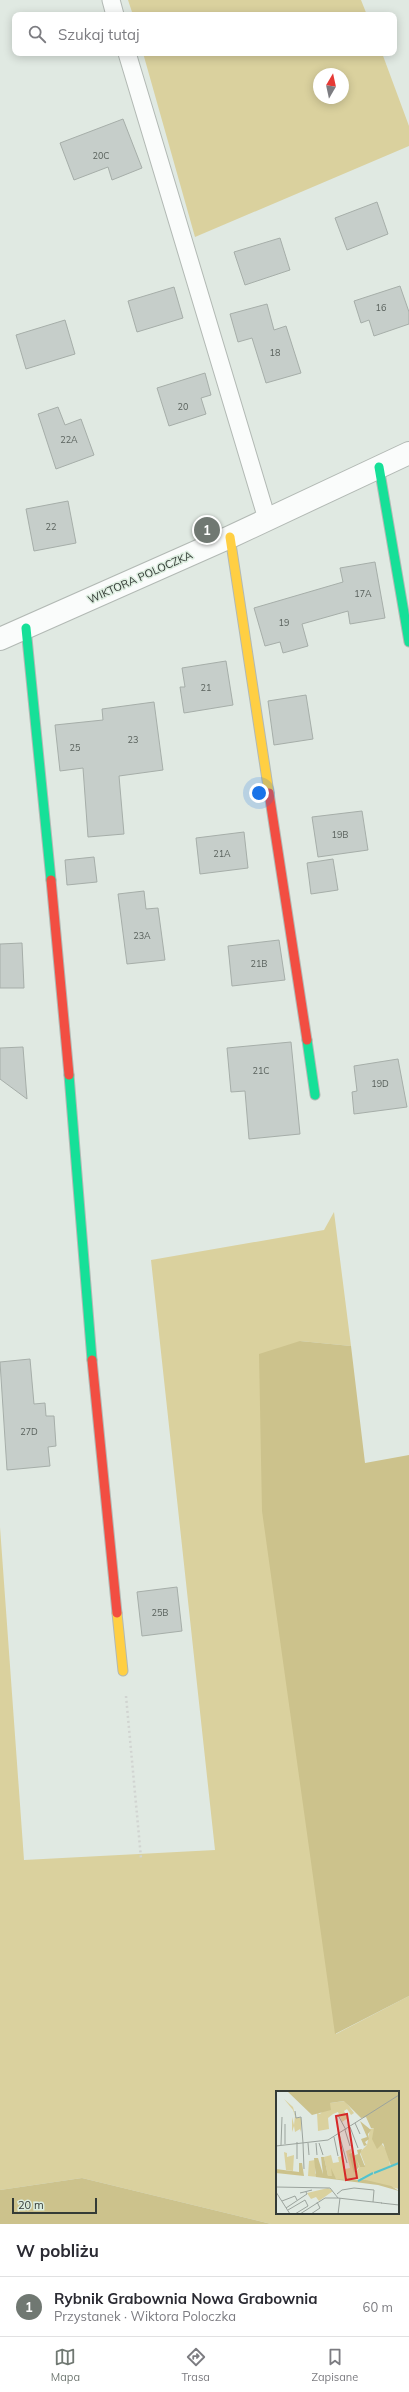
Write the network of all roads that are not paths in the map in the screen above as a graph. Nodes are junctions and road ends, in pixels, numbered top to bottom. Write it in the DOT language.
graph roads {
  1 [pos="111,0"];
  2 [pos="114,12"];
  3 [pos="128,56"];
  4 [pos="409,453"];
  5 [pos="379,468"];
  6 [pos="267,519"];
  7 [pos="230,537"];
  8 [pos="26,628"];
  9 [pos="0,639"];
  10 [pos="409,642"];
  11 [pos="314,1095"];
  12 [pos="123,1672"];
  1 -- 2 [label="lane"];
  3 -- 6 [label="lane"];
  4 -- 5 [label="street, WIKTORA POLOCZKA"];
  5 -- 6 [label="street, WIKTORA POLOCZKA"];
  5 -- 10 [label="street"];
  6 -- 7 [label="street, WIKTORA POLOCZKA"];
  7 -- 8 [label="street, WIKTORA POLOCZKA"];
  7 -- 11 [label="street"];
  8 -- 9 [label="street, WIKTORA POLOCZKA"];
  8 -- 12 [label="street"];
}
